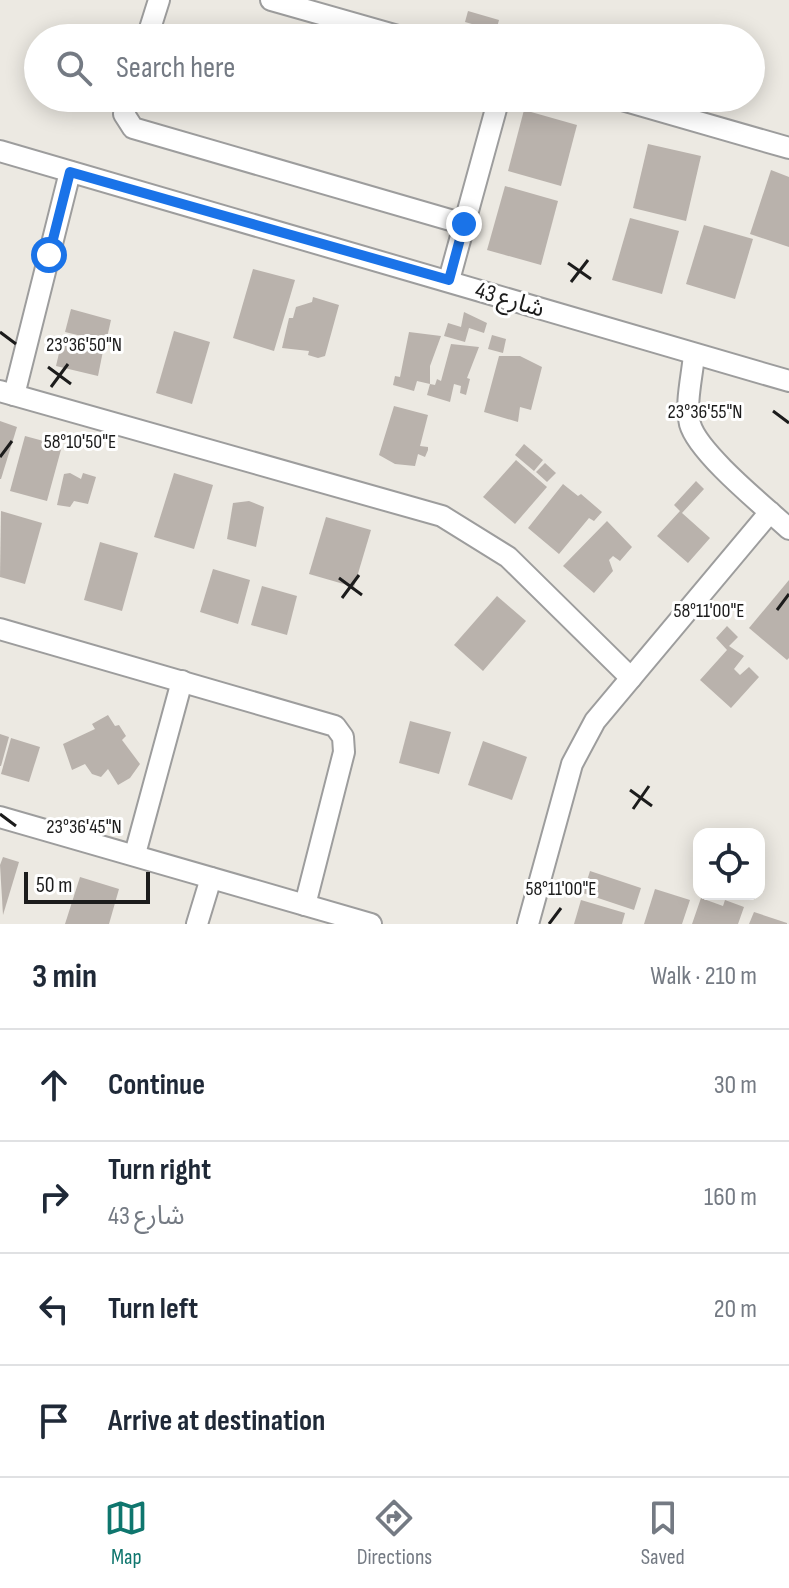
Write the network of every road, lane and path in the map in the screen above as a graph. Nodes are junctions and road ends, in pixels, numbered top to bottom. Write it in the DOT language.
graph roads {
  1 [pos="159,0"];
  2 [pos="271,0"];
  3 [pos="151,24"];
  4 [pos="356,24"];
  5 [pos="125,112"];
  6 [pos="495,112"];
  7 [pos="664,112"];
  8 [pos="789,148"];
  9 [pos="0,151"];
  10 [pos="70,172"];
  11 [pos="464,224"];
  12 [pos="449,280"];
  13 [pos="694,355"];
  14 [pos="789,381"];
  15 [pos="7,393"];
  16 [pos="770,512"];
  17 [pos="789,529"];
  18 [pos="0,629"];
  19 [pos="631,678"];
  20 [pos="182,681"];
  21 [pos="0,817"];
  22 [pos="135,854"];
  23 [pos="211,878"];
  24 [pos="305,905"];
  25 [pos="327,918"];
  26 [pos="197,924"];
  27 [pos="371,924"];
  28 [pos="528,924"];
  1 -- 3 [label="street"];
  2 -- 4 [label="street"];
  5 -- 11 [label="street"];
  6 -- 11 [label="street"];
  7 -- 8 [label="street"];
  9 -- 10 [label="street, شارع 43"];
  10 -- 12 [label="street, شارع 43"];
  10 -- 15 [label="street"];
  11 -- 12 [label="street"];
  12 -- 13 [label="street, شارع 43"];
  13 -- 14 [label="street, شارع 43"];
  13 -- 16 [label="street"];
  15 -- 19 [label="street"];
  16 -- 17 [label="street"];
  16 -- 19 [label="street"];
  18 -- 20 [label="street"];
  19 -- 28 [label="street"];
  20 -- 22 [label="street"];
  20 -- 24 [label="street"];
  21 -- 22 [label="street"];
  22 -- 23 [label="street"];
  23 -- 24 [label="street"];
  23 -- 26 [label="street"];
  24 -- 25 [label="street"];
  25 -- 27 [label="street"];
}
